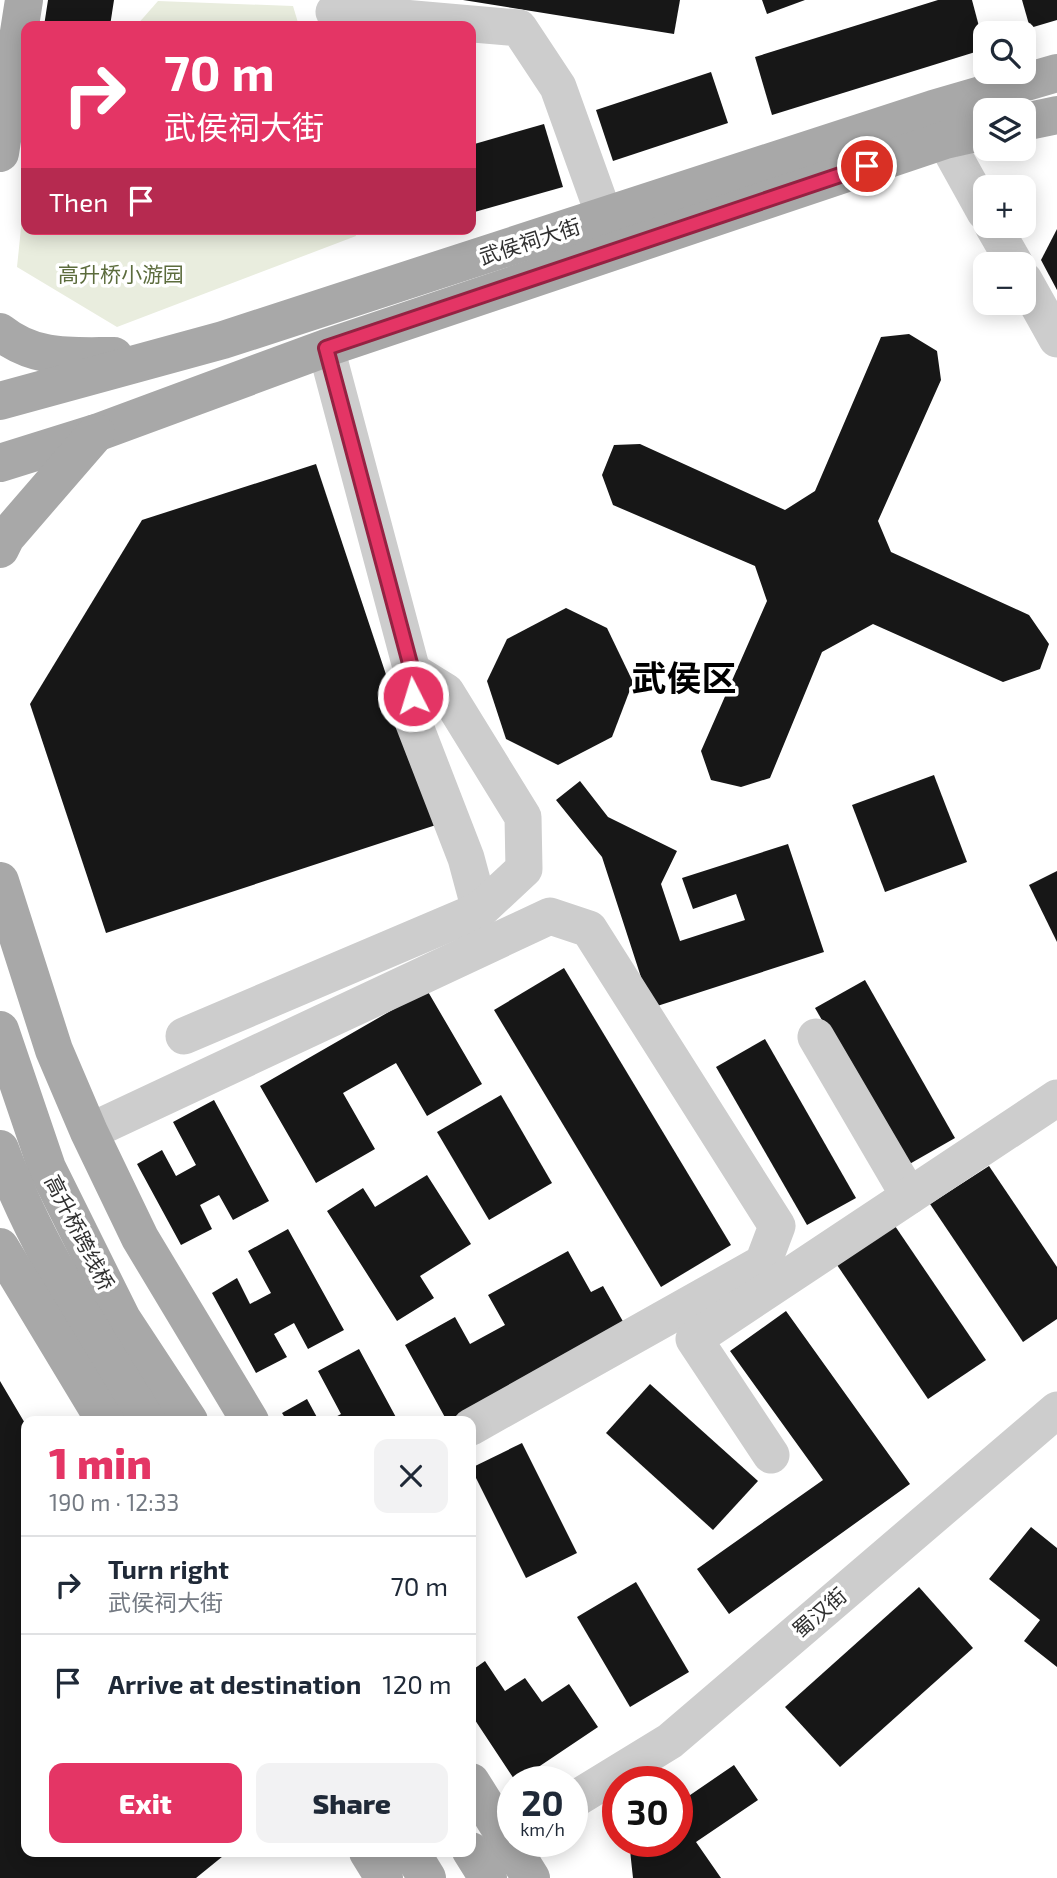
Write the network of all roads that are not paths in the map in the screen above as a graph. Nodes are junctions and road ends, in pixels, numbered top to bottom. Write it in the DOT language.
graph roads {
  1 [pos="24,0"];
  2 [pos="436,10"];
  3 [pos="334,12"];
  4 [pos="1057,73"];
  5 [pos="1057,115"];
  6 [pos="1036,119"];
  7 [pos="939,125"];
  8 [pos="973,129"];
  9 [pos="0,153"];
  10 [pos="973,189"];
  11 [pos="605,218"];
  12 [pos="1036,301"];
  13 [pos="0,332"];
  14 [pos="1057,339"];
  15 [pos="223,340"];
  16 [pos="326,348"];
  17 [pos="0,401"];
  18 [pos="96,433"];
  19 [pos="0,463"];
  20 [pos="0,549"];
  21 [pos="412,671"];
  22 [pos="0,881"];
  23 [pos="480,911"];
  24 [pos="0,1030"];
  25 [pos="184,1037"];
  26 [pos="816,1037"];
  27 [pos="1057,1098"];
  28 [pos="89,1132"];
  29 [pos="0,1149"];
  30 [pos="909,1196"];
  31 [pos="0,1247"];
  32 [pos="1057,1410"];
  33 [pos="101,1416"];
  34 [pos="144,1416"];
  35 [pos="186,1416"];
  36 [pos="247,1416"];
  37 [pos="476,1424"];
  38 [pos="771,1455"];
  39 [pos="476,1789"];
  40 [pos="588,1791"];
  41 [pos="497,1820"];
  42 [pos="414,1857"];
  43 [pos="475,1857"];
  44 [pos="520,1857"];
  45 [pos="427,1878"];
  46 [pos="488,1878"];
  47 [pos="531,1878"];
  1 -- 9 [label="main road"];
  2 -- 3 [label="street"];
  2 -- 11 [label="street"];
  4 -- 7 [label="main road, 武侯祠大街"];
  5 -- 6 [label="main road"];
  7 -- 8 [label="main road, 武侯祠大街"];
  7 -- 10 [label="street"];
  7 -- 11 [label="main road, 武侯祠大街"];
  7 -- 16 [label="main road, 武侯祠大街"];
  11 -- 15 [label="main road, 武侯祠大街"];
  12 -- 14 [label="street"];
  13 -- 15 [label="main road"];
  15 -- 17 [label="main road, 武侯祠大街"];
  16 -- 18 [label="main road, 武侯祠大街"];
  16 -- 21 [label="street"];
  18 -- 19 [label="main road, 武侯祠大街"];
  18 -- 20 [label="main road"];
  21 -- 23 [label="street"];
  21 -- 23 [label="street"];
  22 -- 28 [label="main road"];
  23 -- 25 [label="street"];
  24 -- 35 [label="main road, 高升桥跨线桥"];
  26 -- 30 [label="street"];
  27 -- 30 [label="street"];
  28 -- 36 [label="main road"];
  28 -- 37 [label="street"];
  29 -- 34 [label="main road, 高升桥跨线桥"];
  30 -- 38 [label="street"];
  31 -- 33 [label="main road"];
  32 -- 40 [label="street, 蜀汉街"];
  39 -- 41 [label="main road"];
  42 -- 45 [label="main road"];
  43 -- 46 [label="main road"];
  44 -- 47 [label="main road"];
}
